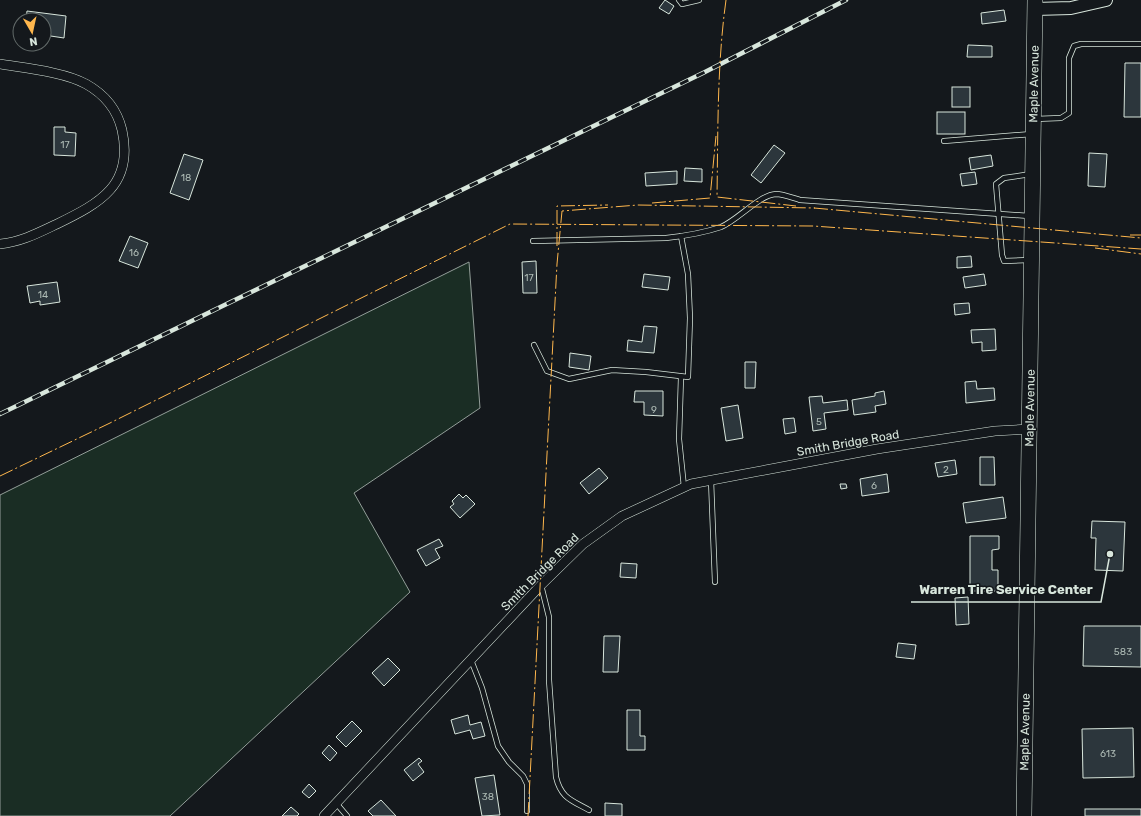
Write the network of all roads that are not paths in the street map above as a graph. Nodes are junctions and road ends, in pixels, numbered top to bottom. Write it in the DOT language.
graph roads {
  1 [pos="679,0"];
  2 [pos="698,0"];
  3 [pos="1106,0"];
  4 [pos="1035,5"];
  5 [pos="1141,44"];
  6 [pos="0,64"];
  7 [pos="1034,126"];
  8 [pos="944,141"];
  9 [pos="1033,174"];
  10 [pos="999,215"];
  11 [pos="1033,216"];
  12 [pos="681,236"];
  13 [pos="533,241"];
  14 [pos="0,244"];
  15 [pos="1033,260"];
  16 [pos="534,345"];
  17 [pos="681,377"];
  18 [pos="1030,429"];
  19 [pos="711,480"];
  20 [pos="684,487"];
  21 [pos="715,582"];
  22 [pos="541,585"];
  23 [pos="471,660"];
  24 [pos="336,803"];
  25 [pos="589,810"];
  26 [pos="528,811"];
  27 [pos="324,816"];
  28 [pos="347,816"];
  29 [pos="1024,816"];
  1 -- 2 [label="lane"];
  3 -- 4 [label="street"];
  4 -- 7 [label="main road, Maple Avenue"];
  5 -- 7 [label="lane"];
  6 -- 14 [label="street"];
  7 -- 8 [label="lane"];
  7 -- 9 [label="main road, Maple Avenue"];
  9 -- 10 [label="lane"];
  9 -- 11 [label="main road, Maple Avenue"];
  10 -- 11 [label="lane"];
  10 -- 12 [label="lane"];
  10 -- 15 [label="lane"];
  11 -- 15 [label="main road, Maple Avenue"];
  12 -- 13 [label="lane"];
  12 -- 17 [label="lane"];
  15 -- 18 [label="main road, Maple Avenue"];
  16 -- 17 [label="lane"];
  17 -- 20 [label="lane"];
  18 -- 19 [label="street, Smith Bridge Road"];
  18 -- 29 [label="main road, Maple Avenue"];
  19 -- 20 [label="street, Smith Bridge Road"];
  19 -- 21 [label="lane"];
  20 -- 22 [label="street, Smith Bridge Road"];
  22 -- 23 [label="street, Smith Bridge Road"];
  22 -- 25 [label="lane"];
  23 -- 24 [label="street, Smith Bridge Road"];
  23 -- 26 [label="lane"];
  24 -- 27 [label="street, Smith Bridge Road"];
  24 -- 28 [label="lane"];
}
